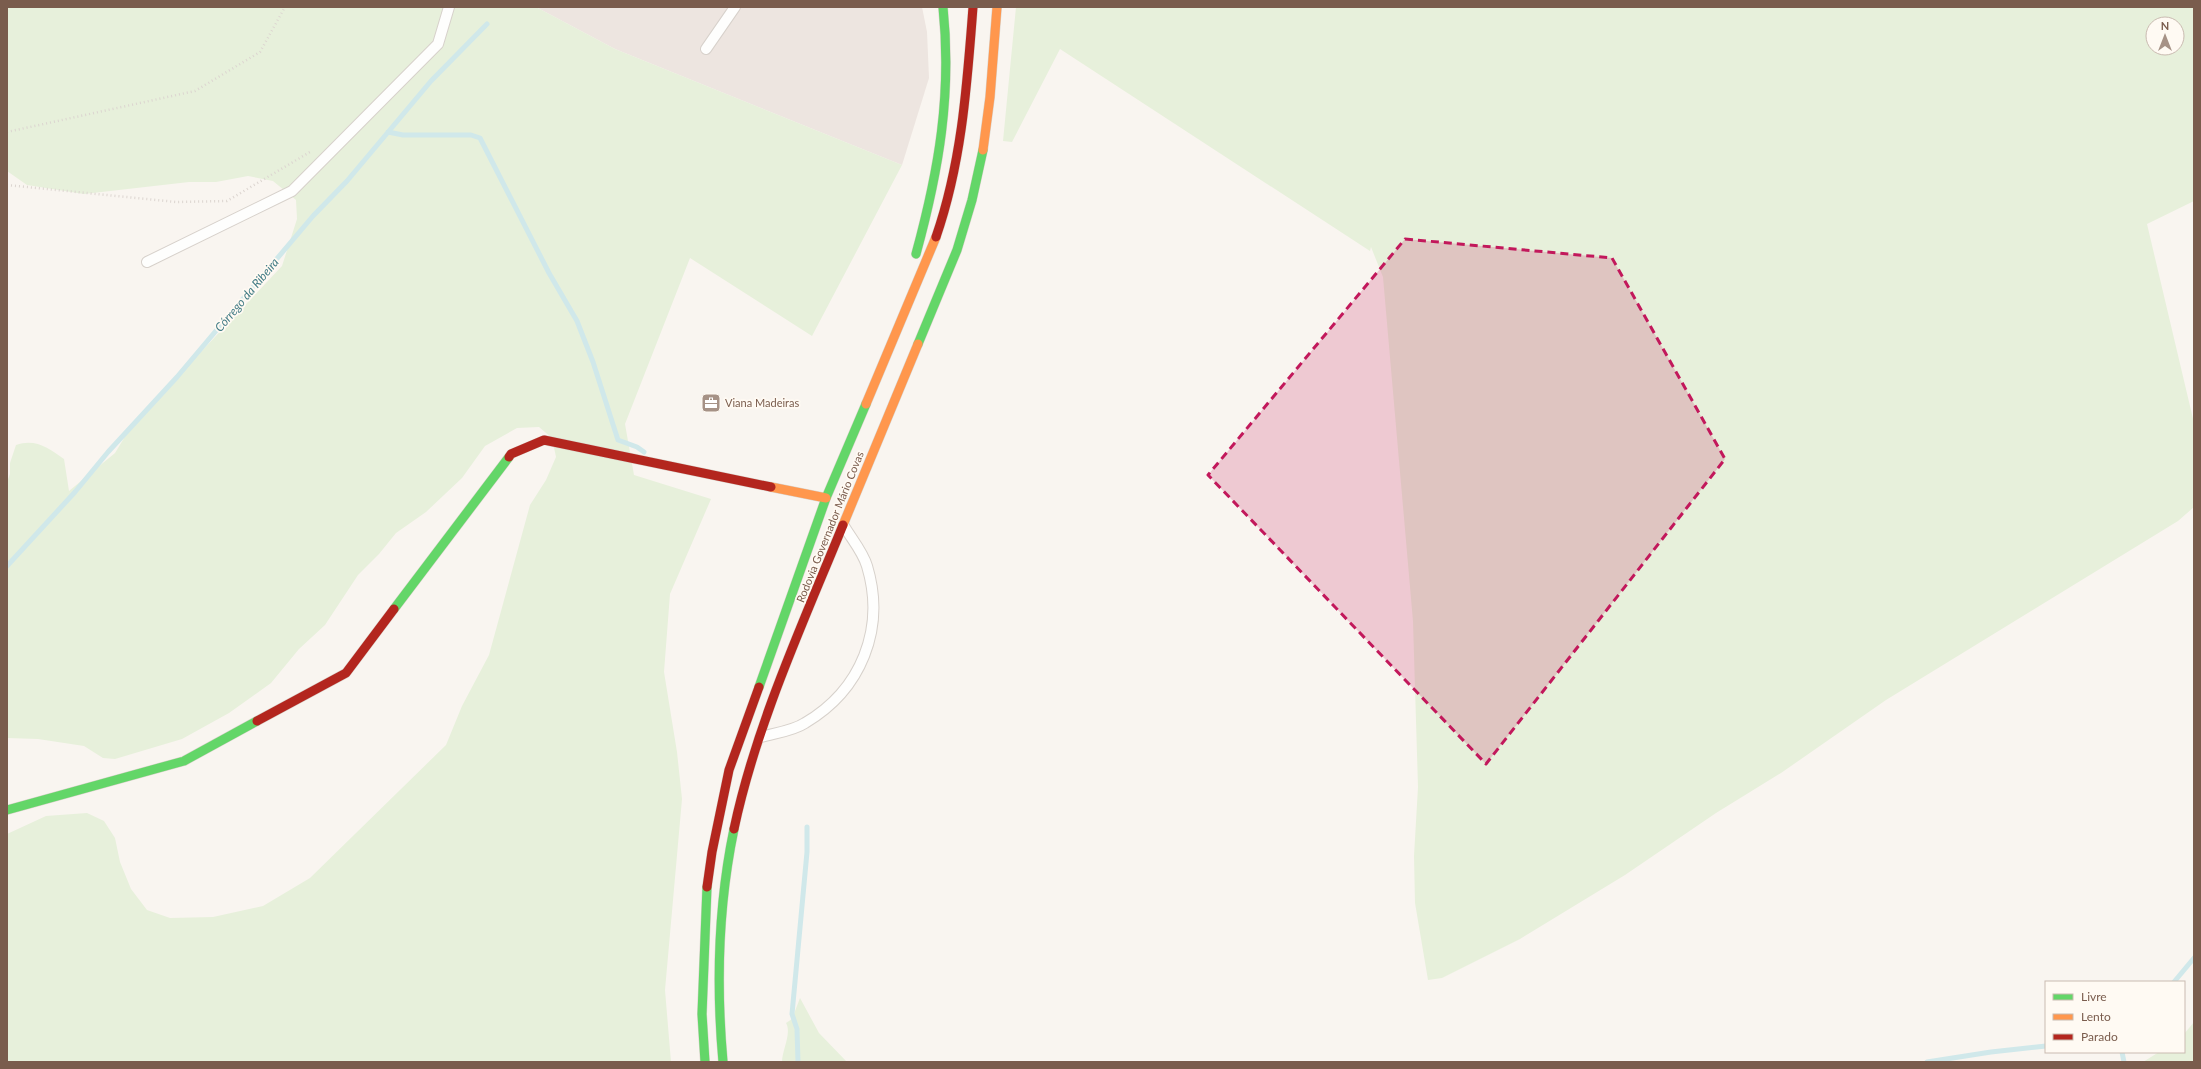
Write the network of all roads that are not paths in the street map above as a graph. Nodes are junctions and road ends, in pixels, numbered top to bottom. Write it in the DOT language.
graph roads {
  1 [pos="449,7"];
  2 [pos="734,7"];
  3 [pos="943,7"];
  4 [pos="973,7"];
  5 [pos="997,7"];
  6 [pos="706,49"];
  7 [pos="147,262"];
  8 [pos="859,421"];
  9 [pos="826,498"];
  10 [pos="843,525"];
  11 [pos="759,738"];
  12 [pos="7,810"];
  13 [pos="705,1062"];
  14 [pos="723,1062"];
  1 -- 7 [label="lane"];
  2 -- 6 [label="lane"];
  3 -- 8 [label="main road"];
  4 -- 8 [label="main road, Rodovia Governador Mário Covas"];
  5 -- 10 [label="main road, Rodovia Governador Mário Covas"];
  8 -- 9 [label="main road, Rodovia Governador Mário Covas"];
  9 -- 12 [label="main road"];
  9 -- 13 [label="main road, Rodovia Governador Mário Covas"];
  10 -- 11 [label="main road, Rodovia Governador Mário Covas"];
  10 -- 11 [label="lane"];
  11 -- 14 [label="main road, Rodovia Governador Mário Covas"];
}
